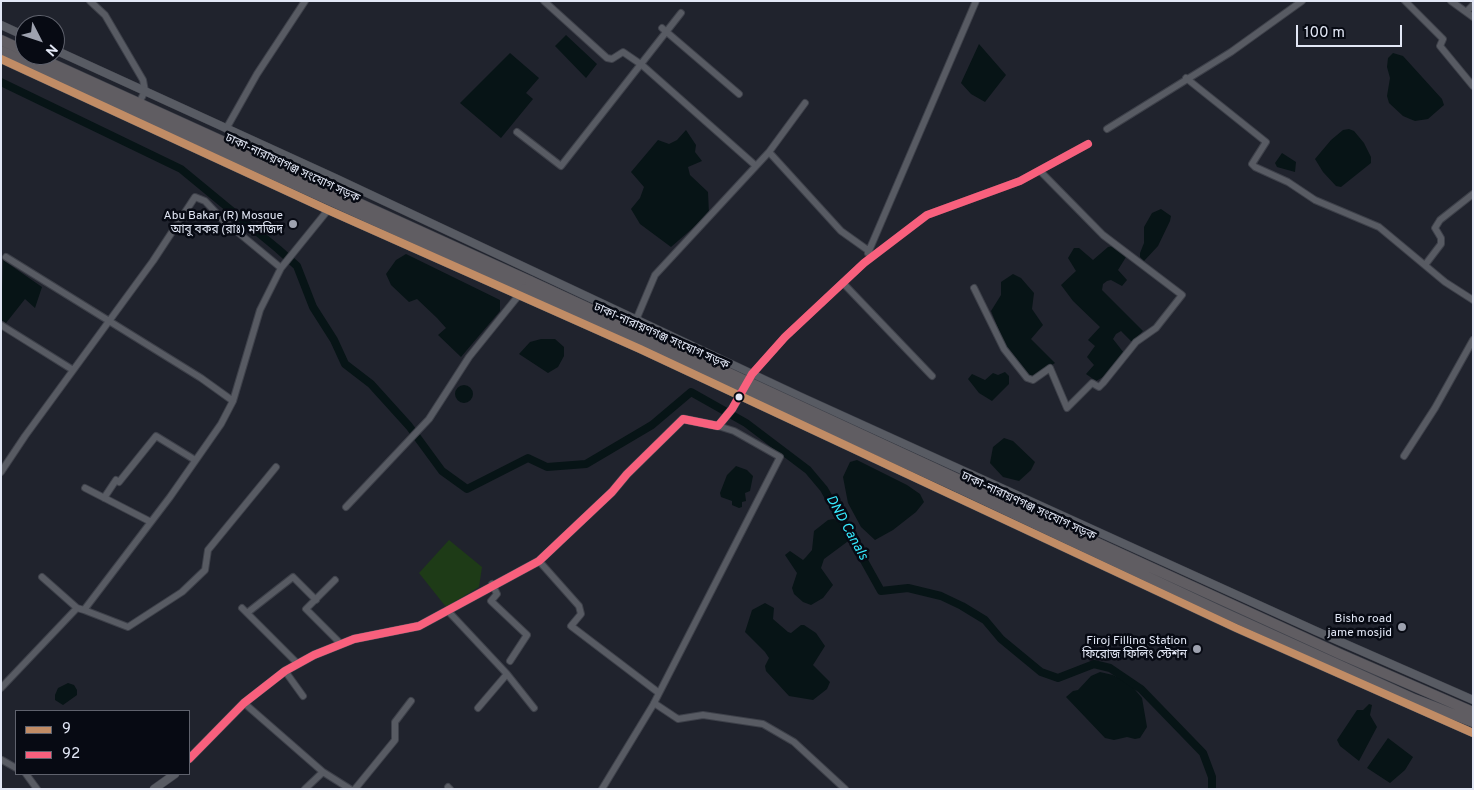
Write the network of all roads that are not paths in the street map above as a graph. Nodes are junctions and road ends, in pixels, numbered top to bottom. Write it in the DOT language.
graph roads {
  1 [pos="90,1"];
  2 [pos="305,1"];
  3 [pos="544,1"];
  4 [pos="976,1"];
  5 [pos="1302,1"];
  6 [pos="1405,1"];
  7 [pos="1451,1"];
  8 [pos="1473,5"];
  9 [pos="1466,12"];
  10 [pos="681,13"];
  11 [pos="1473,18"];
  12 [pos="1,25"];
  13 [pos="665,30"];
  14 [pos="15,31"];
  15 [pos="1,40"];
  16 [pos="15,46"];
  17 [pos="1,51"];
  18 [pos="65,55"];
  19 [pos="1,59"];
  20 [pos="55,65"];
  21 [pos="642,65"];
  22 [pos="1186,78"];
  23 [pos="1473,86"];
  24 [pos="144,91"];
  25 [pos="739,94"];
  26 [pos="139,103"];
  27 [pos="805,103"];
  28 [pos="226,129"];
  29 [pos="1107,130"];
  30 [pos="517,132"];
  31 [pos="1088,144"];
  32 [pos="768,152"];
  33 [pos="756,166"];
  34 [pos="1043,174"];
  35 [pos="1473,194"];
  36 [pos="328,210"];
  37 [pos="869,251"];
  38 [pos="6,258"];
  39 [pos="864,264"];
  40 [pos="1425,264"];
  41 [pos="281,268"];
  42 [pos="497,271"];
  43 [pos="843,283"];
  44 [pos="974,288"];
  45 [pos="525,289"];
  46 [pos="1473,300"];
  47 [pos="636,320"];
  48 [pos="109,321"];
  49 [pos="1,325"];
  50 [pos="1473,340"];
  51 [pos="73,370"];
  52 [pos="752,374"];
  53 [pos="932,376"];
  54 [pos="740,397"];
  55 [pos="233,401"];
  56 [pos="720,423"];
  57 [pos="1404,456"];
  58 [pos="195,460"];
  59 [pos="276,467"];
  60 [pos="1,472"];
  61 [pos="85,488"];
  62 [pos="988,497"];
  63 [pos="104,498"];
  64 [pos="346,507"];
  65 [pos="151,522"];
  66 [pos="538,561"];
  67 [pos="1173,566"];
  68 [pos="1168,576"];
  69 [pos="42,577"];
  70 [pos="335,580"];
  71 [pos="492,584"];
  72 [pos="316,600"];
  73 [pos="77,608"];
  74 [pos="84,610"];
  75 [pos="448,610"];
  76 [pos="1314,636"];
  77 [pos="341,644"];
  78 [pos="510,661"];
  79 [pos="1389,663"];
  80 [pos="298,664"];
  81 [pos="285,671"];
  82 [pos="507,674"];
  83 [pos="1384,674"];
  84 [pos="1,688"];
  85 [pos="659,693"];
  86 [pos="303,696"];
  87 [pos="1473,700"];
  88 [pos="411,701"];
  89 [pos="244,703"];
  90 [pos="654,704"];
  91 [pos="478,708"];
  92 [pos="534,708"];
  93 [pos="1473,712"];
  94 [pos="1449,717"];
  95 [pos="1473,722"];
  96 [pos="1473,734"];
  97 [pos="190,758"];
  98 [pos="2,760"];
  99 [pos="15,767"];
  100 [pos="323,772"];
  101 [pos="27,775"];
  102 [pos="174,775"];
  103 [pos="37,789"];
  104 [pos="154,789"];
  105 [pos="305,789"];
  106 [pos="350,789"];
  107 [pos="355,789"];
  108 [pos="602,789"];
  109 [pos="845,789"];
  1 -- 24 [label="street"];
  2 -- 28 [label="street"];
  3 -- 21 [label="street"];
  4 -- 37 [label="street"];
  5 -- 22 [label="street"];
  6 -- 23 [label="street"];
  7 -- 9 [label="street"];
  8 -- 9 [label="street"];
  9 -- 11 [label="street"];
  10 -- 13 [label="street"];
  12 -- 14 [label="street"];
  13 -- 21 [label="street"];
  13 -- 25 [label="street"];
  15 -- 16 [label="main road"];
  17 -- 42 [label="main road, ঢাকা-নারায়ণগঞ্জ সংযোগ সড়ক"];
  18 -- 24 [label="street"];
  19 -- 36 [label="street"];
  20 -- 26 [label="main road, ঢাকা-নারায়ণগঞ্জ সংযোগ সড়ক"];
  21 -- 30 [label="street"];
  21 -- 33 [label="street"];
  22 -- 29 [label="street"];
  22 -- 40 [label="street"];
  24 -- 26 [label="street"];
  24 -- 28 [label="street"];
  26 -- 42 [label="main road, ঢাকা-নারায়ণগঞ্জ সংযোগ সড়ক"];
  27 -- 32 [label="street"];
  28 -- 42 [label="street"];
  31 -- 39 [label="street"];
  32 -- 33 [label="street"];
  32 -- 37 [label="street"];
  33 -- 47 [label="street"];
  34 -- 44 [label="street"];
  35 -- 40 [label="street"];
  36 -- 41 [label="street"];
  36 -- 42 [label="street"];
  37 -- 39 [label="street"];
  38 -- 48 [label="street"];
  39 -- 43 [label="street"];
  40 -- 46 [label="street"];
  41 -- 48 [label="street"];
  41 -- 55 [label="street"];
  42 -- 45 [label="main road, ঢাকা-নারায়ণগঞ্জ সংযোগ সড়ক"];
  42 -- 47 [label="street"];
  43 -- 52 [label="street"];
  43 -- 53 [label="street"];
  45 -- 54 [label="street"];
  45 -- 62 [label="main road, ঢাকা-নারায়ণগঞ্জ সংযোগ সড়ক, bridge"];
  45 -- 64 [label="street"];
  47 -- 52 [label="street"];
  48 -- 51 [label="street"];
  48 -- 55 [label="street"];
  49 -- 51 [label="street"];
  50 -- 57 [label="street"];
  51 -- 60 [label="street"];
  52 -- 54 [label="street"];
  52 -- 62 [label="street"];
  54 -- 56 [label="street"];
  54 -- 62 [label="street"];
  55 -- 58 [label="street"];
  56 -- 66 [label="street"];
  56 -- 85 [label="street"];
  58 -- 63 [label="street"];
  58 -- 65 [label="street"];
  59 -- 74 [label="street"];
  61 -- 63 [label="street"];
  62 -- 67 [label="street"];
  62 -- 68 [label="main road, ঢাকা-নারায়ণগঞ্জ সংযোগ সড়ক"];
  62 -- 94 [label="main road, ঢাকা-নারায়ণগঞ্জ সংযোগ সড়ক"];
  63 -- 65 [label="street"];
  65 -- 74 [label="street"];
  66 -- 71 [label="street"];
  66 -- 85 [label="street"];
  67 -- 68 [label="main road"];
  67 -- 76 [label="street"];
  68 -- 76 [label="main road, ঢাকা-নারায়ণগঞ্জ সংযোগ সড়ক"];
  69 -- 73 [label="street"];
  70 -- 72 [label="street"];
  71 -- 75 [label="street"];
  71 -- 78 [label="street"];
  72 -- 77 [label="street"];
  72 -- 80 [label="street"];
  73 -- 74 [label="street"];
  73 -- 84 [label="street"];
  75 -- 77 [label="street"];
  75 -- 82 [label="street"];
  76 -- 79 [label="street"];
  76 -- 83 [label="main road, ঢাকা-নারায়ণগঞ্জ সংযোগ সড়ক"];
  77 -- 80 [label="street"];
  79 -- 83 [label="main road"];
  79 -- 87 [label="street"];
  80 -- 81 [label="street"];
  81 -- 86 [label="street"];
  81 -- 89 [label="street"];
  82 -- 91 [label="street"];
  82 -- 92 [label="street"];
  83 -- 93 [label="main road, ঢাকা-নারায়ণগঞ্জ সংযোগ সড়ক"];
  85 -- 90 [label="street"];
  88 -- 107 [label="street"];
  89 -- 97 [label="street"];
  89 -- 100 [label="street"];
  90 -- 108 [label="street"];
  90 -- 109 [label="street"];
  94 -- 95 [label="main road, ঢাকা-নারায়ণগঞ্জ সংযোগ সড়ক"];
  94 -- 96 [label="street"];
  98 -- 99 [label="street"];
  100 -- 105 [label="street"];
  100 -- 106 [label="street"];
  101 -- 103 [label="street"];
  102 -- 104 [label="street"];
}
